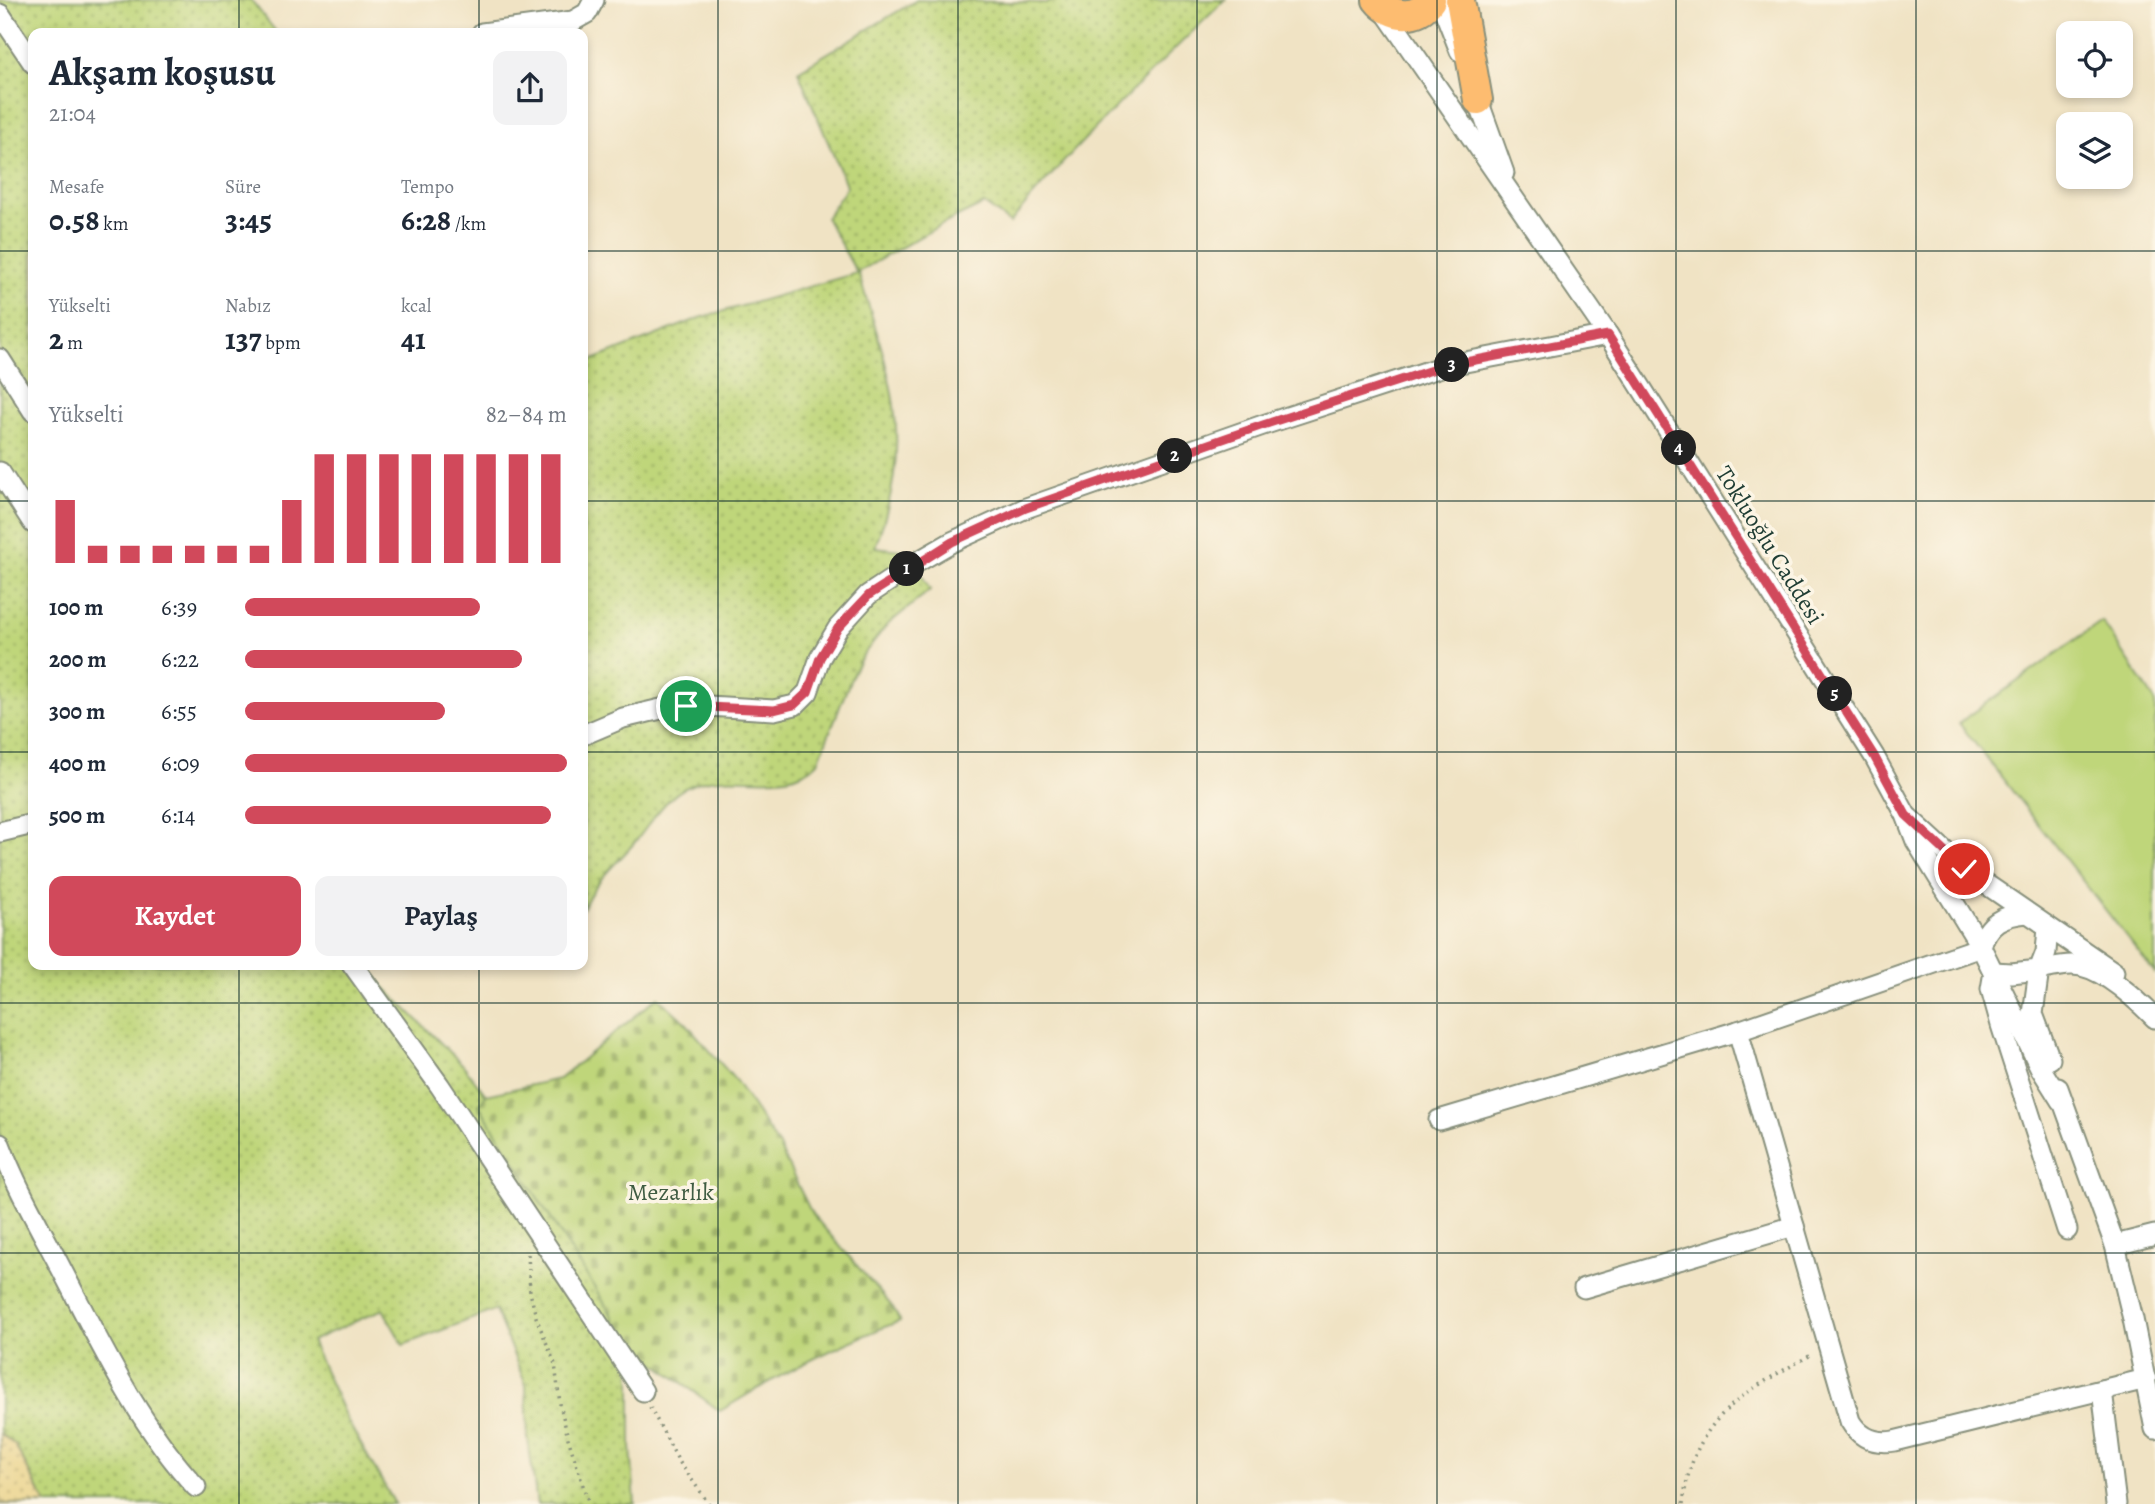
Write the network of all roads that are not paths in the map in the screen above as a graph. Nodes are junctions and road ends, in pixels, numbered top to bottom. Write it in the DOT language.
graph roads {
  1 [pos="594,0"];
  2 [pos="1432,0"];
  3 [pos="1440,0"];
  4 [pos="1460,0"];
  5 [pos="1377,1"];
  6 [pos="0,14"];
  7 [pos="520,28"];
  8 [pos="28,56"];
  9 [pos="1478,100"];
  10 [pos="1513,197"];
  11 [pos="1608,335"];
  12 [pos="0,359"];
  13 [pos="28,403"];
  14 [pos="0,472"];
  15 [pos="28,515"];
  16 [pos="588,733"];
  17 [pos="1906,815"];
  18 [pos="28,825"];
  19 [pos="0,832"];
  20 [pos="2027,913"];
  21 [pos="2048,927"];
  22 [pos="1981,947"];
  23 [pos="356,970"];
  24 [pos="2039,970"];
  25 [pos="1994,972"];
  26 [pos="2134,997"];
  27 [pos="2155,1018"];
  28 [pos="1738,1031"];
  29 [pos="2062,1101"];
  30 [pos="1439,1120"];
  31 [pos="0,1144"];
  32 [pos="1794,1226"];
  33 [pos="2067,1230"];
  34 [pos="2155,1235"];
  35 [pos="2115,1245"];
  36 [pos="1584,1288"];
  37 [pos="2146,1379"];
  38 [pos="2102,1390"];
  39 [pos="643,1391"];
  40 [pos="2155,1429"];
  41 [pos="196,1487"];
  42 [pos="2116,1504"];
  1 -- 7 [label="street"];
  2 -- 5 [label="highway"];
  3 -- 9 [label="street"];
  4 -- 9 [label="highway"];
  5 -- 10 [label="street, Tokluoğlu Caddesi"];
  6 -- 8 [label="street"];
  9 -- 10 [label="street"];
  10 -- 11 [label="street, Tokluoğlu Caddesi"];
  11 -- 16 [label="street"];
  11 -- 17 [label="street, Tokluoğlu Caddesi"];
  12 -- 13 [label="street"];
  14 -- 15 [label="street"];
  17 -- 20 [label="street"];
  17 -- 22 [label="street, Tokluoğlu Caddesi"];
  18 -- 19 [label="street"];
  20 -- 21 [label="street"];
  20 -- 22 [label="street"];
  21 -- 24 [label="street"];
  21 -- 26 [label="street"];
  22 -- 25 [label="street, Tokluoğlu Caddesi"];
  22 -- 28 [label="street"];
  23 -- 39 [label="street"];
  24 -- 25 [label="street"];
  24 -- 26 [label="street"];
  24 -- 29 [label="street, Tokluoğlu Caddesi"];
  25 -- 29 [label="street, Tokluoğlu Caddesi"];
  25 -- 33 [label="street"];
  26 -- 27 [label="street"];
  28 -- 30 [label="street"];
  28 -- 32 [label="street"];
  29 -- 35 [label="street, Tokluoğlu Caddesi"];
  31 -- 41 [label="street"];
  32 -- 36 [label="street"];
  32 -- 38 [label="street"];
  34 -- 35 [label="street"];
  35 -- 37 [label="street, Tokluoğlu Caddesi"];
  37 -- 38 [label="street"];
  37 -- 40 [label="street, Tokluoğlu Caddesi"];
  38 -- 42 [label="street"];
}
